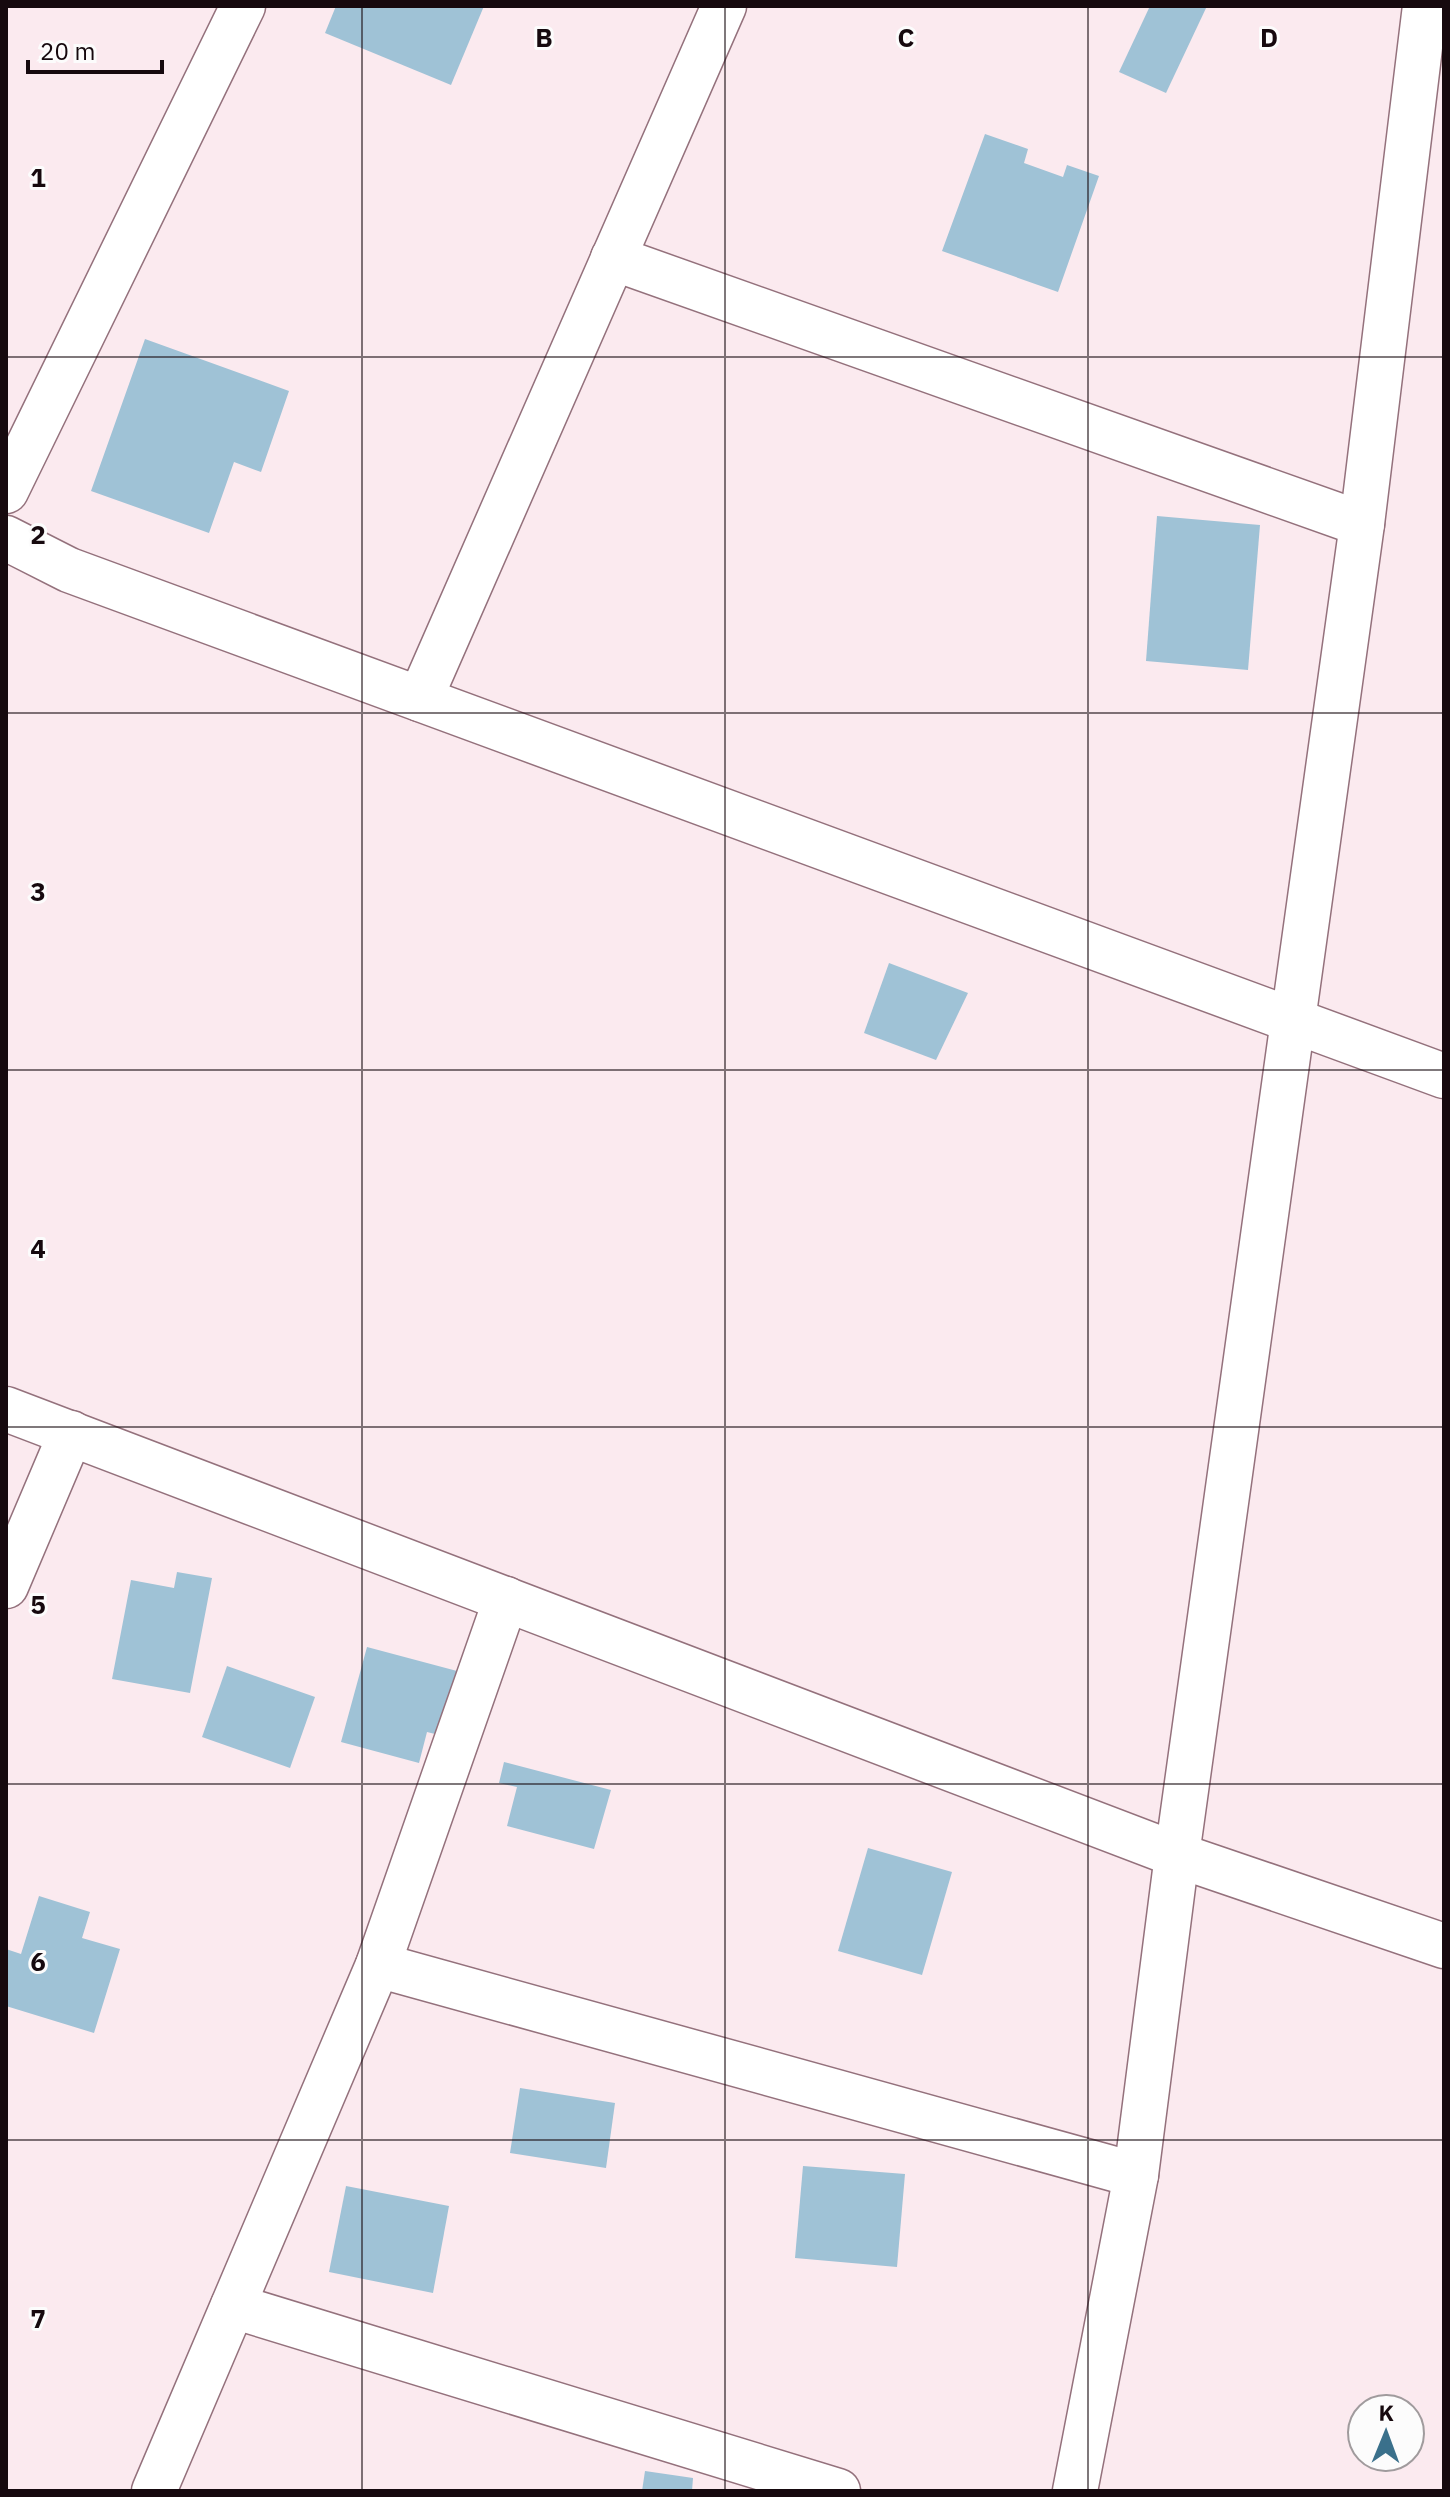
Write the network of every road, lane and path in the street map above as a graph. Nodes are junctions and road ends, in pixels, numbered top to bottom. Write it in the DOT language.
graph roads {
  1 [pos="243,6"];
  2 [pos="724,6"];
  3 [pos="1425,6"];
  4 [pos="613,258"];
  5 [pos="6,491"];
  6 [pos="1362,524"];
  7 [pos="6,538"];
  8 [pos="420,699"];
  9 [pos="1295,1021"];
  10 [pos="1444,1076"];
  11 [pos="6,1409"];
  12 [pos="71,1433"];
  13 [pos="6,1586"];
  14 [pos="506,1599"];
  15 [pos="1177,1855"];
  16 [pos="1444,1946"];
  17 [pos="378,1965"];
  18 [pos="1136,2175"];
  19 [pos="233,2306"];
  20 [pos="154,2491"];
  21 [pos="838,2491"];
  22 [pos="1075,2491"];
  1 -- 5 [label="street"];
  2 -- 4 [label="street"];
  3 -- 6 [label="street"];
  4 -- 6 [label="street"];
  4 -- 8 [label="street"];
  6 -- 9 [label="street"];
  7 -- 8 [label="street"];
  8 -- 9 [label="street"];
  9 -- 10 [label="street"];
  9 -- 15 [label="street"];
  11 -- 12 [label="street"];
  12 -- 13 [label="street"];
  12 -- 14 [label="street"];
  14 -- 15 [label="street"];
  14 -- 17 [label="street"];
  15 -- 16 [label="street"];
  15 -- 18 [label="street"];
  17 -- 18 [label="street"];
  17 -- 19 [label="street"];
  18 -- 22 [label="street"];
  19 -- 20 [label="street"];
  19 -- 21 [label="street"];
}
